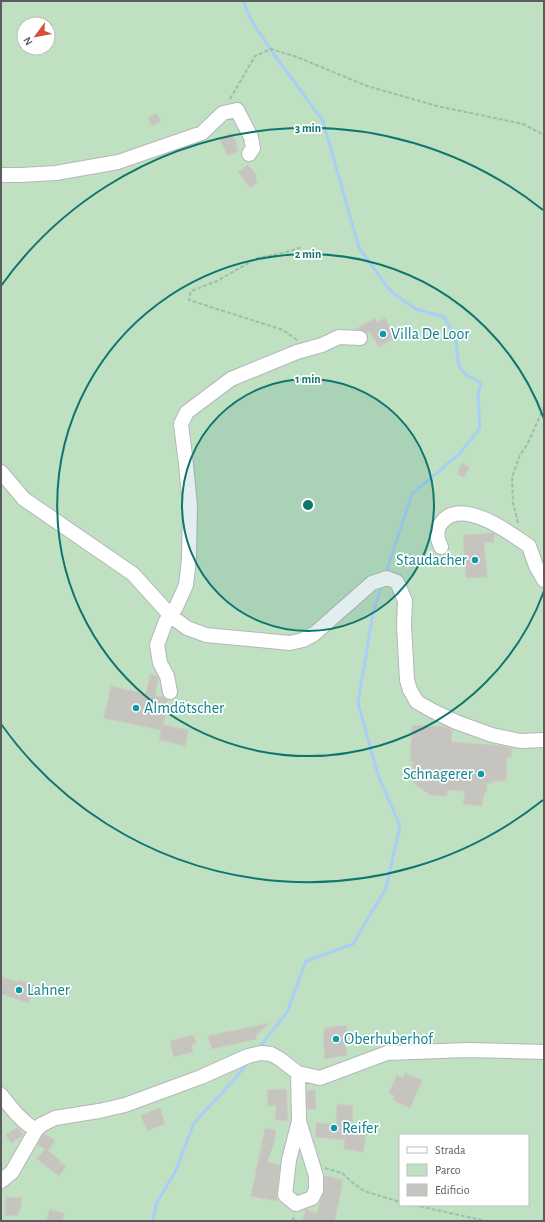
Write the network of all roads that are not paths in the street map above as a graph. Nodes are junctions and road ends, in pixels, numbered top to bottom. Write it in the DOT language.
graph roads {
  1 [pos="249,154"];
  2 [pos="1,175"];
  3 [pos="360,338"];
  4 [pos="1,472"];
  5 [pos="441,547"];
  6 [pos="544,580"];
  7 [pos="171,616"];
  8 [pos="170,692"];
  9 [pos="544,740"];
  10 [pos="544,1052"];
  11 [pos="298,1073"];
  12 [pos="1,1095"];
  13 [pos="299,1121"];
  14 [pos="36,1130"];
  15 [pos="1,1181"];
  1 -- 2 [label="street"];
  3 -- 7 [label="street"];
  4 -- 7 [label="street"];
  5 -- 6 [label="street"];
  7 -- 8 [label="street"];
  7 -- 9 [label="street"];
  10 -- 11 [label="street"];
  11 -- 13 [label="street"];
  11 -- 14 [label="street"];
  12 -- 14 [label="street"];
  13 -- 13 [label="street"];
  14 -- 15 [label="street"];
}
